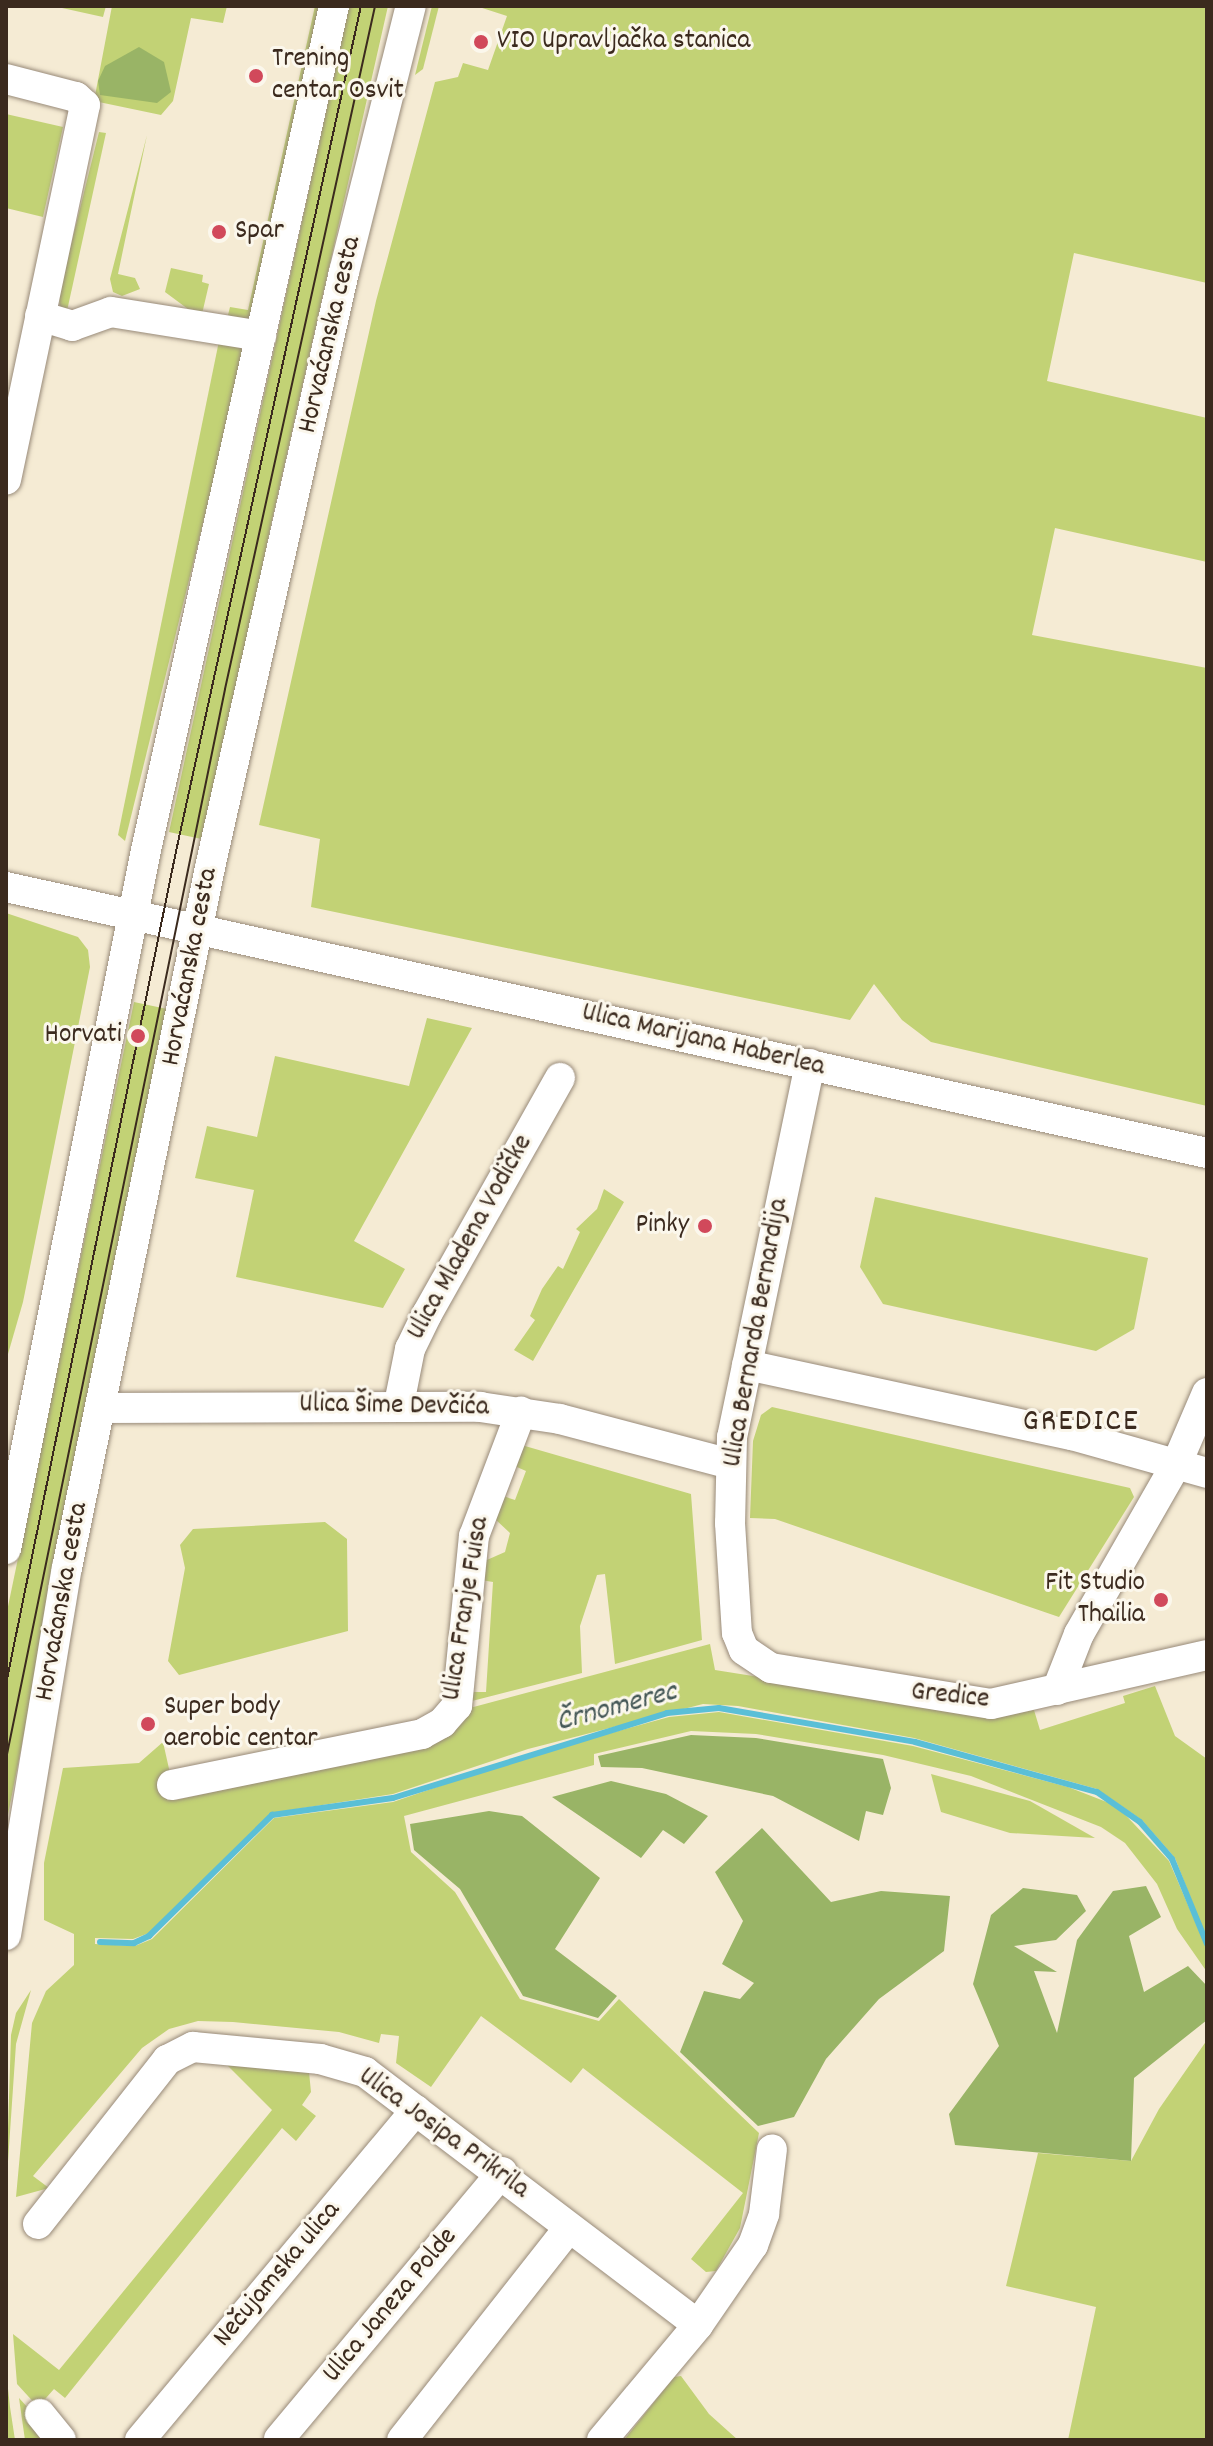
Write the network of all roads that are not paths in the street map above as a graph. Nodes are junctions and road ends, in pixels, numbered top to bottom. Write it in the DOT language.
graph roads {
  1 [pos="334,6"];
  2 [pos="411,6"];
  3 [pos="6,79"];
  4 [pos="40,316"];
  5 [pos="261,336"];
  6 [pos="6,480"];
  7 [pos="6,887"];
  8 [pos="135,916"];
  9 [pos="199,929"];
  10 [pos="810,1064"];
  11 [pos="560,1078"];
  12 [pos="1207,1153"];
  13 [pos="747,1365"];
  14 [pos="1207,1393"];
  15 [pos="399,1404"];
  16 [pos="100,1408"];
  17 [pos="521,1412"];
  18 [pos="1177,1463"];
  19 [pos="730,1464"];
  20 [pos="1207,1473"];
  21 [pos="6,1549"];
  22 [pos="744,1650"];
  23 [pos="1207,1655"];
  24 [pos="1057,1690"];
  25 [pos="172,1785"];
  26 [pos="6,1935"];
  27 [pos="416,2110"];
  28 [pos="772,2149"];
  29 [pos="502,2172"];
  30 [pos="38,2224"];
  31 [pos="569,2228"];
  32 [pos="698,2325"];
  33 [pos="40,2414"];
  34 [pos="279,2439"];
  35 [pos="61,2440"];
  36 [pos="140,2440"];
  37 [pos="402,2440"];
  38 [pos="602,2440"];
  1 -- 5 [label="street"];
  2 -- 9 [label="street, Horvaćanska cesta"];
  3 -- 4 [label="street"];
  4 -- 5 [label="street"];
  4 -- 6 [label="street"];
  5 -- 8 [label="street"];
  7 -- 8 [label="street, Ulica Marijana Haberlea"];
  8 -- 9 [label="street, Ulica Marijana Haberlea"];
  8 -- 21 [label="street"];
  9 -- 10 [label="street, Ulica Marijana Haberlea"];
  9 -- 16 [label="street, Horvaćanska cesta"];
  10 -- 12 [label="street, Ulica Marijana Haberlea"];
  10 -- 13 [label="street, Ulica Bernarda Bernardija"];
  11 -- 15 [label="street, Ulica Mladena Vodičke"];
  13 -- 18 [label="street"];
  13 -- 19 [label="street, Ulica Bernarda Bernardija"];
  14 -- 18 [label="street"];
  15 -- 16 [label="street, Ulica Šime Devčića"];
  15 -- 17 [label="street, Ulica Šime Devčića"];
  16 -- 26 [label="street, Horvaćanska cesta"];
  17 -- 19 [label="street, Ulica Šime Devčića"];
  17 -- 25 [label="street, Ulica Franje Fuisa"];
  18 -- 20 [label="street"];
  18 -- 24 [label="street"];
  19 -- 22 [label="street, Ulica Bernarda Bernardija"];
  22 -- 24 [label="street, Gredice"];
  23 -- 24 [label="street, Gredice"];
  27 -- 29 [label="street, Ulica Josipa Prikrila"];
  27 -- 30 [label="street, Ulica Josipa Prikrila"];
  27 -- 36 [label="street, Nečujamska ulica"];
  28 -- 32 [label="street"];
  29 -- 31 [label="street, Ulica Josipa Prikrila"];
  29 -- 34 [label="street, Ulica Janeza Polde"];
  31 -- 32 [label="street, Ulica Josipa Prikrila"];
  31 -- 37 [label="street"];
  32 -- 38 [label="street"];
  33 -- 35 [label="street"];
}
